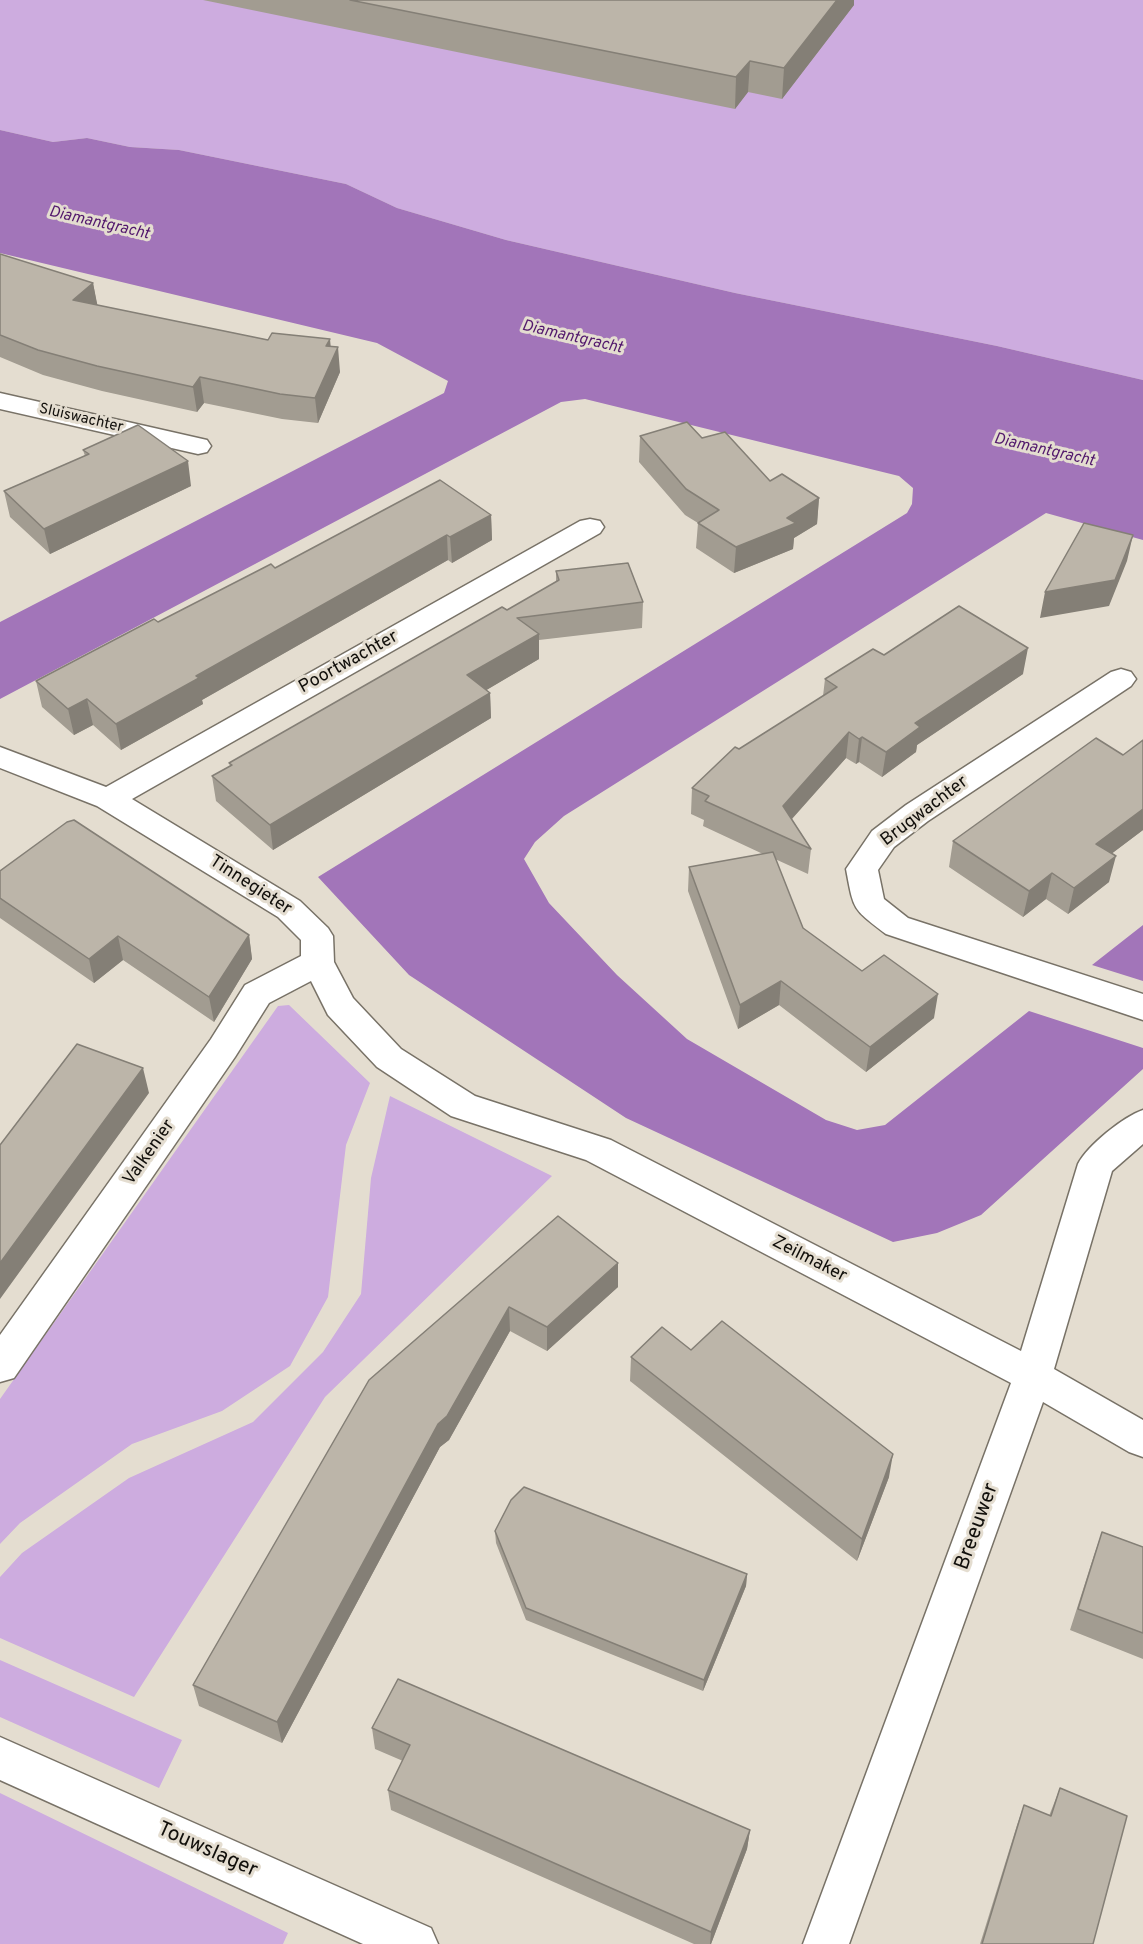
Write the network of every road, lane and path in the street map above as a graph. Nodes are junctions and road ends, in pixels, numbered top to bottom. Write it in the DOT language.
graph roads {
  1 [pos="0,401"];
  2 [pos="198,446"];
  3 [pos="590,527"];
  4 [pos="1121,679"];
  5 [pos="0,757"];
  6 [pos="108,799"];
  7 [pos="318,962"];
  8 [pos="1143,1007"];
  9 [pos="463,1106"];
  10 [pos="1143,1124"];
  11 [pos="0,1366"];
  12 [pos="1033,1376"];
  13 [pos="1143,1440"];
  14 [pos="0,1758"];
  15 [pos="415,1944"];
  16 [pos="826,1944"];
  1 -- 2 [label="street, Sluiswachter"];
  3 -- 6 [label="street, Poortwachter"];
  4 -- 8 [label="street, Brugwachter"];
  5 -- 6 [label="street, Tinnegieter"];
  6 -- 7 [label="street, Tinnegieter"];
  7 -- 9 [label="street, Tinnegieter"];
  7 -- 11 [label="street, Valkenier"];
  9 -- 12 [label="street, Zeilmaker"];
  10 -- 12 [label="street, Breeuwer"];
  12 -- 13 [label="street, Zeilmaker"];
  12 -- 16 [label="street, Breeuwer"];
  14 -- 15 [label="street, Touwslager"];
}
